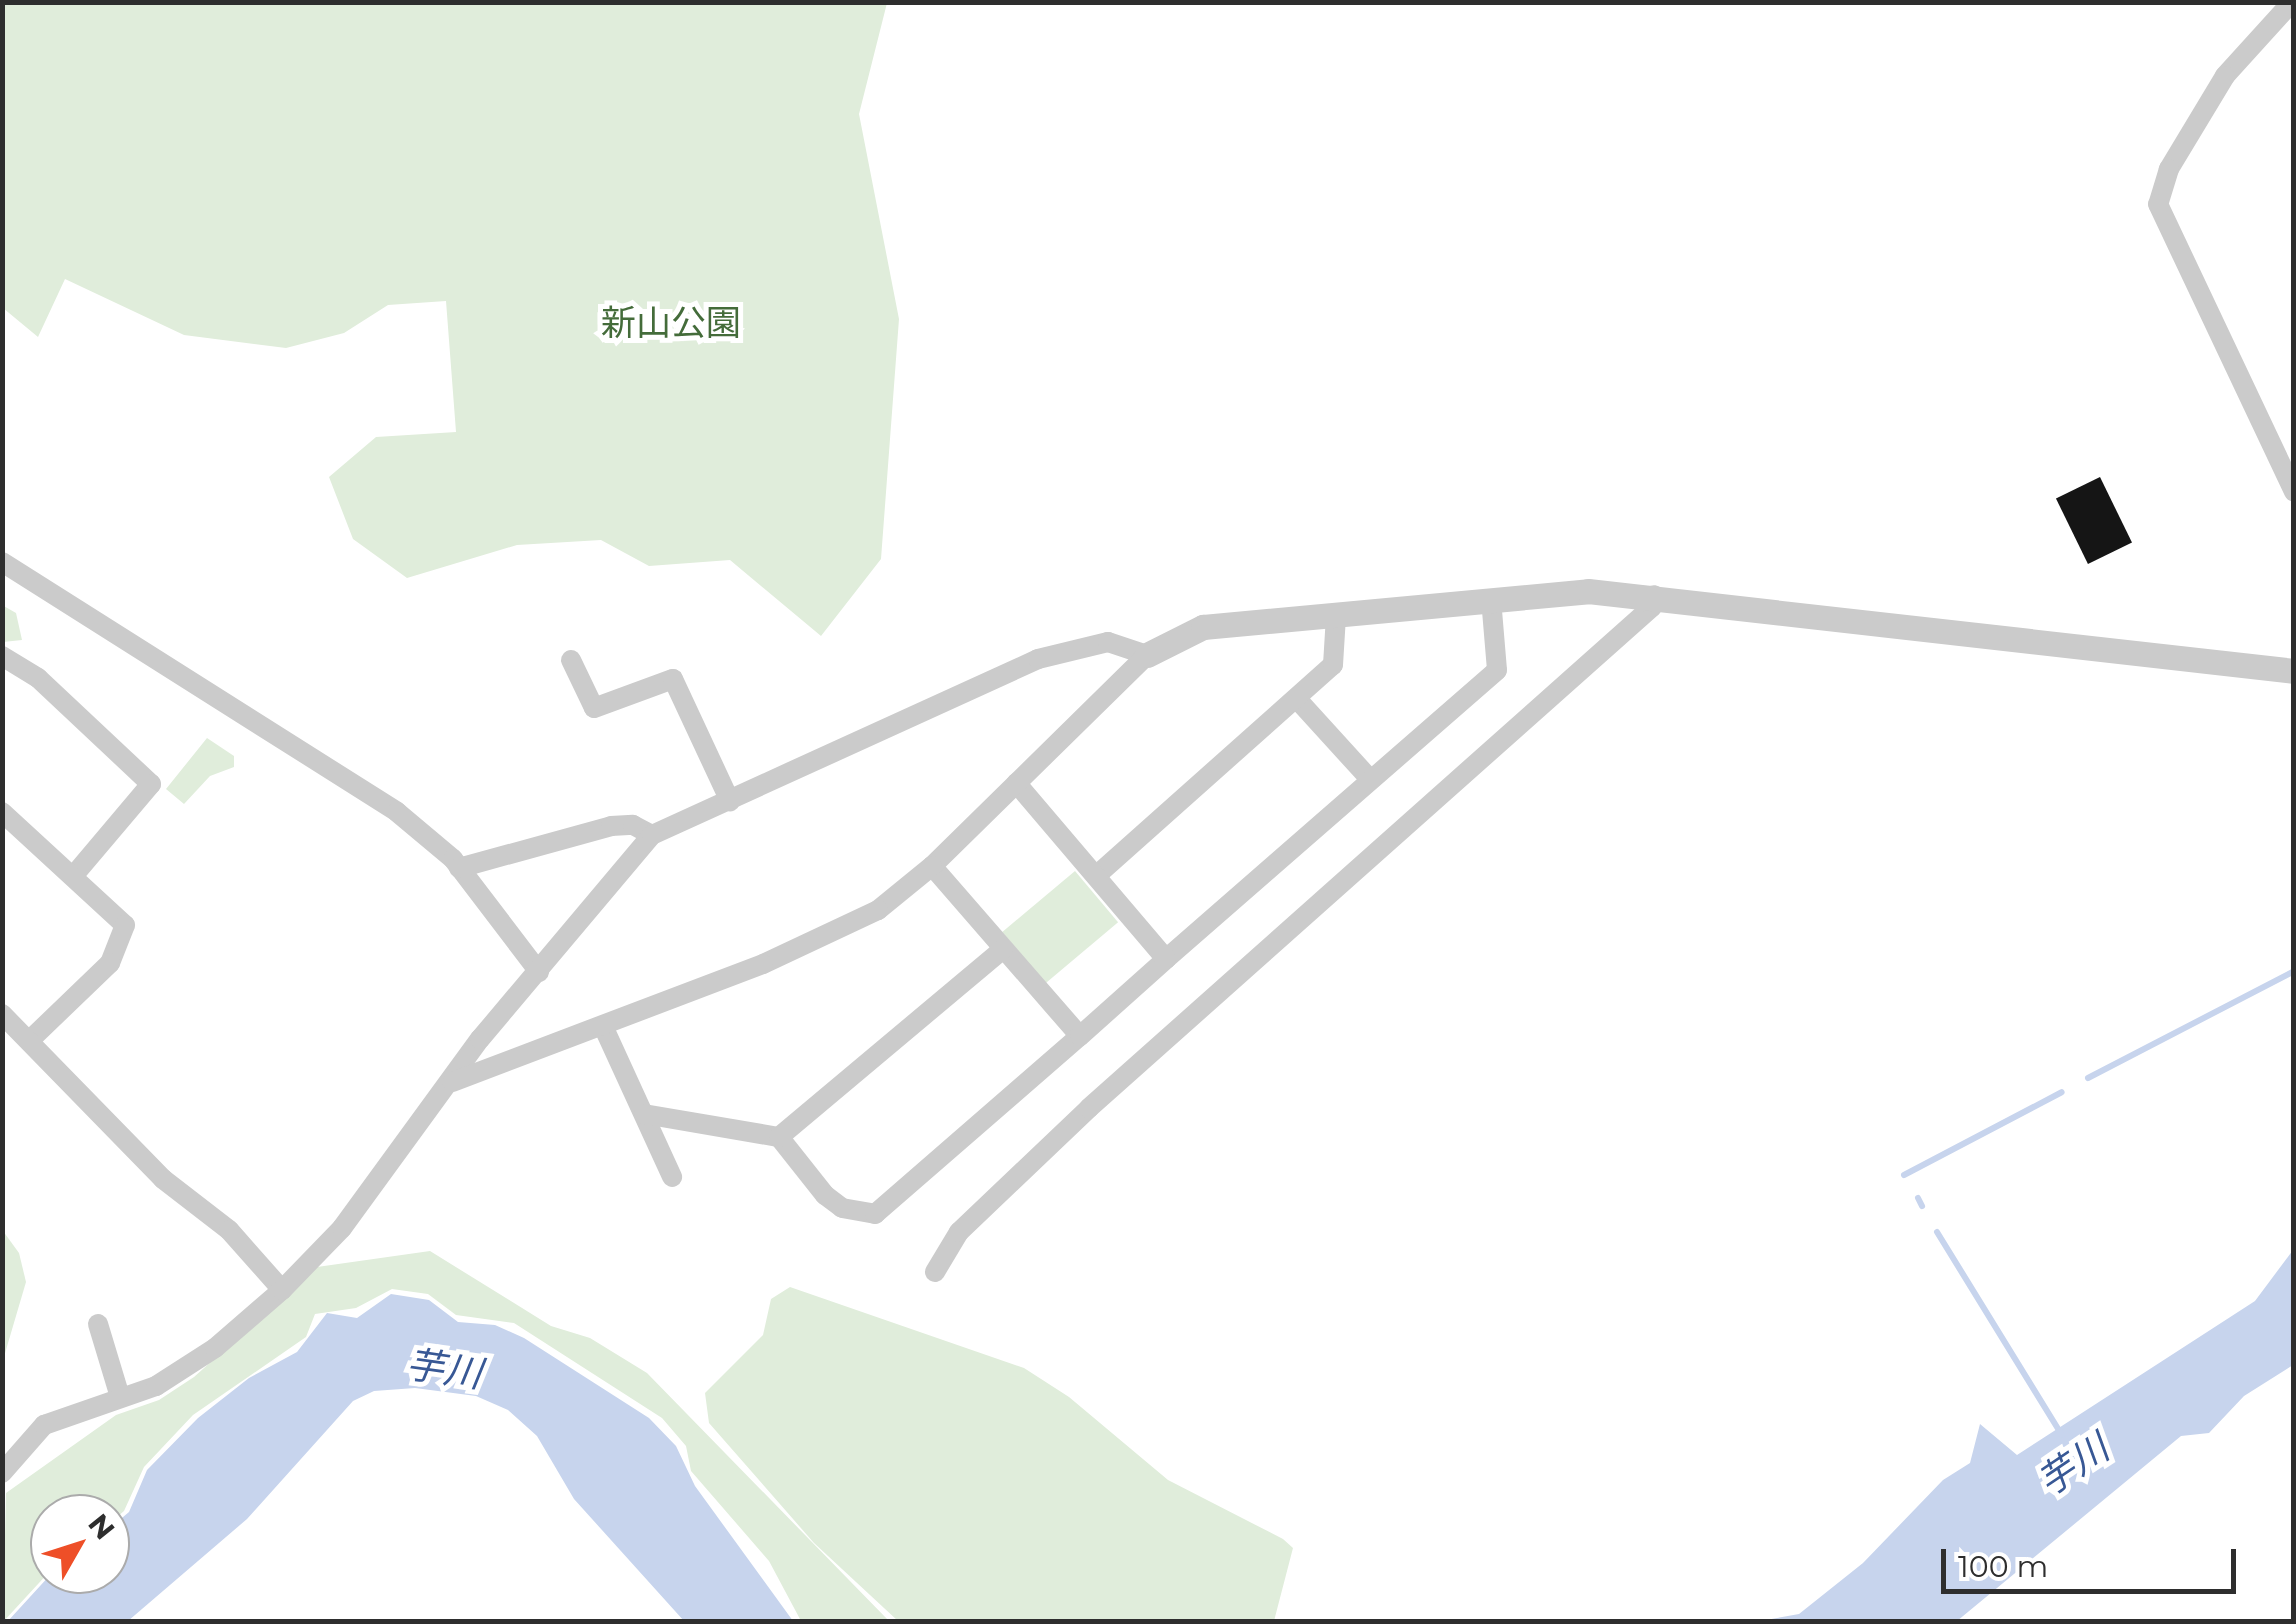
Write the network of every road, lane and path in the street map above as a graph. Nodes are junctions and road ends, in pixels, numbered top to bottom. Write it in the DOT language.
graph roads {
  1 [pos="2292,2"];
  2 [pos="2294,492"];
  3 [pos="2,562"];
  4 [pos="1654,595"];
  5 [pos="1491,599"];
  6 [pos="1336,616"];
  7 [pos="1147,655"];
  8 [pos="2,656"];
  9 [pos="571,660"];
  10 [pos="2294,671"];
  11 [pos="1297,699"];
  12 [pos="1369,778"];
  13 [pos="1016,783"];
  14 [pos="730,801"];
  15 [pos="2,812"];
  16 [pos="652,835"];
  17 [pos="932,866"];
  18 [pos="459,868"];
  19 [pos="1097,875"];
  20 [pos="74,876"];
  21 [pos="1003,949"];
  22 [pos="1166,959"];
  23 [pos="539,972"];
  24 [pos="2,1014"];
  25 [pos="603,1026"];
  26 [pos="1080,1036"];
  27 [pos="31,1039"];
  28 [pos="453,1082"];
  29 [pos="644,1114"];
  30 [pos="779,1138"];
  31 [pos="672,1176"];
  32 [pos="935,1272"];
  33 [pos="282,1290"];
  34 [pos="98,1324"];
  35 [pos="120,1397"];
  36 [pos="2,1473"];
  1 -- 2 [label="street"];
  3 -- 18 [label="street"];
  4 -- 5 [label="street"];
  4 -- 10 [label="street"];
  4 -- 32 [label="street"];
  5 -- 6 [label="street"];
  5 -- 12 [label="street"];
  6 -- 7 [label="street"];
  6 -- 11 [label="street"];
  7 -- 13 [label="street"];
  7 -- 14 [label="street"];
  8 -- 20 [label="street"];
  9 -- 14 [label="street"];
  11 -- 12 [label="street"];
  11 -- 19 [label="street"];
  12 -- 22 [label="street"];
  13 -- 17 [label="street"];
  13 -- 19 [label="street"];
  14 -- 16 [label="street"];
  15 -- 20 [label="street"];
  16 -- 18 [label="street"];
  16 -- 23 [label="street"];
  17 -- 21 [label="street"];
  17 -- 25 [label="street"];
  18 -- 23 [label="street"];
  19 -- 22 [label="street"];
  20 -- 27 [label="street"];
  21 -- 26 [label="street"];
  21 -- 30 [label="street"];
  22 -- 26 [label="street"];
  23 -- 28 [label="street"];
  24 -- 27 [label="street"];
  25 -- 28 [label="street"];
  25 -- 29 [label="street"];
  26 -- 30 [label="street"];
  27 -- 33 [label="street"];
  28 -- 33 [label="street"];
  29 -- 30 [label="street"];
  29 -- 31 [label="street"];
  33 -- 35 [label="street"];
  34 -- 35 [label="street"];
  35 -- 36 [label="street"];
}
